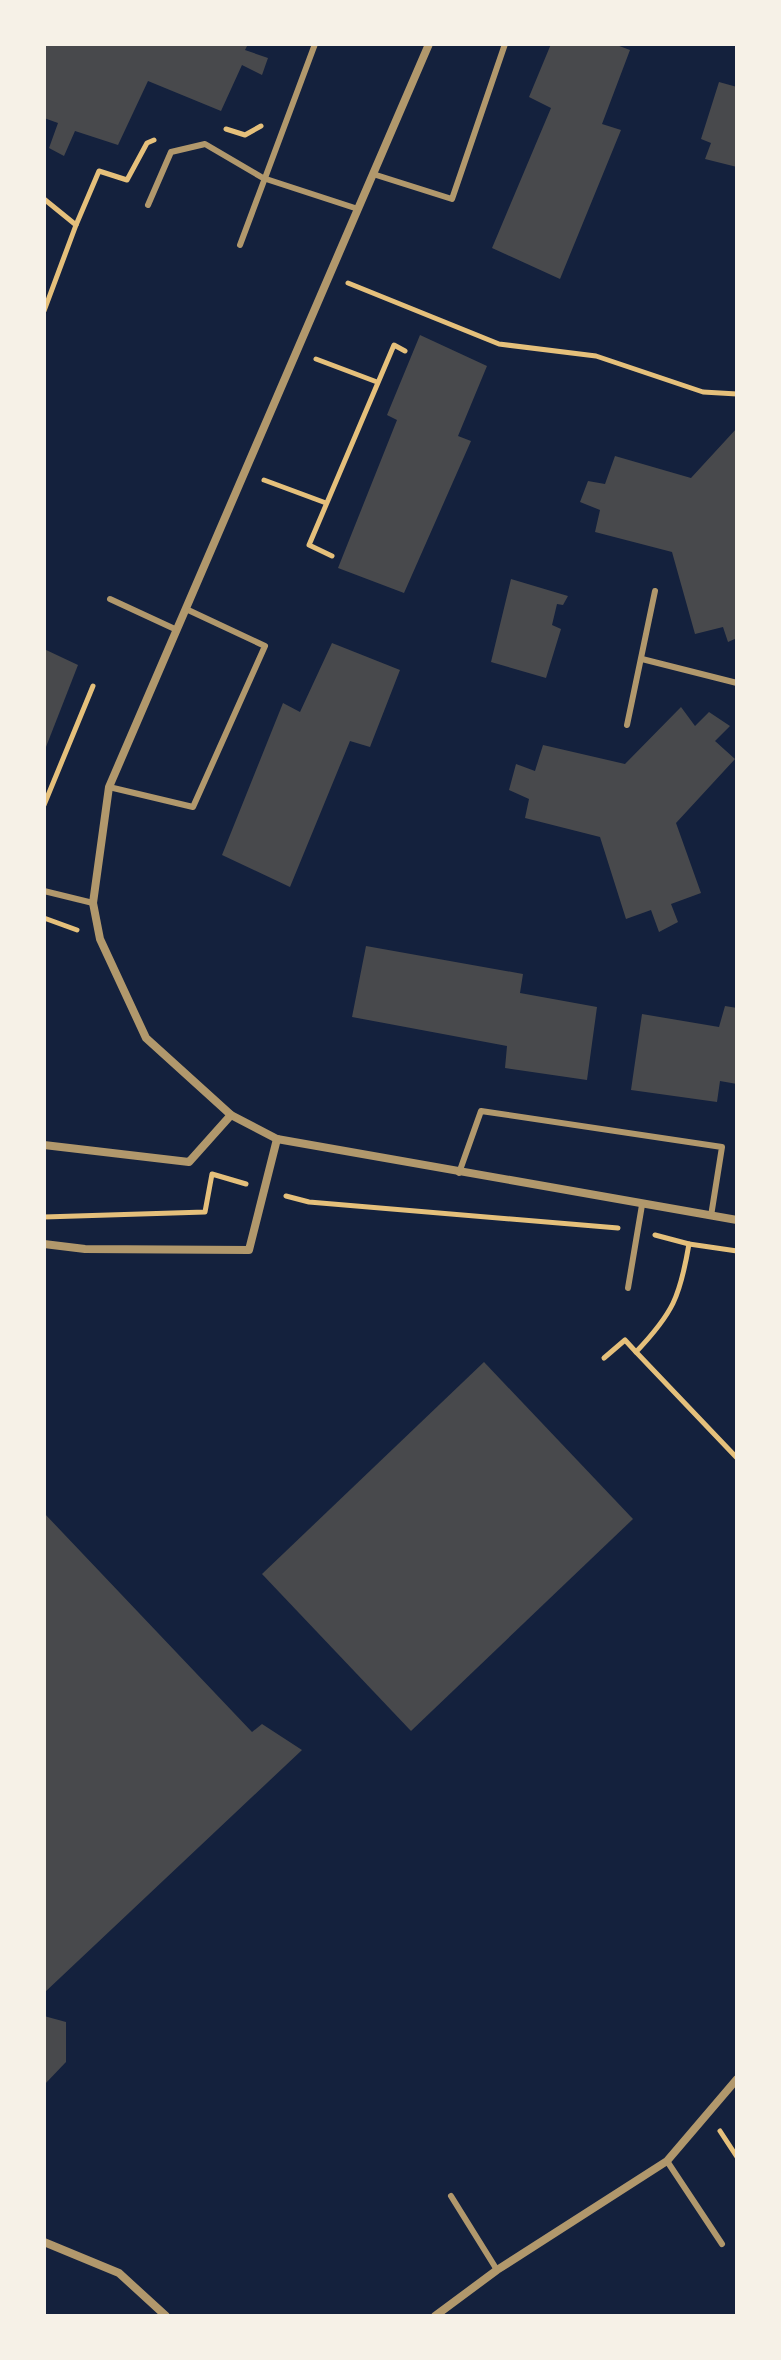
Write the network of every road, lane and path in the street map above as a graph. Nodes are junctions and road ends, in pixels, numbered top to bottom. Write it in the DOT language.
graph roads {
  1 [pos="315,44"];
  2 [pos="429,44"];
  3 [pos="505,44"];
  4 [pos="373,174"];
  5 [pos="263,178"];
  6 [pos="148,205"];
  7 [pos="358,209"];
  8 [pos="76,225"];
  9 [pos="240,245"];
  10 [pos="329,275"];
  11 [pos="44,311"];
  12 [pos="405,351"];
  13 [pos="297,352"];
  14 [pos="377,382"];
  15 [pos="737,394"];
  16 [pos="245,472"];
  17 [pos="326,503"];
  18 [pos="332,556"];
  19 [pos="655,591"];
  20 [pos="110,599"];
  21 [pos="186,609"];
  22 [pos="177,630"];
  23 [pos="642,659"];
  24 [pos="737,683"];
  25 [pos="93,686"];
  26 [pos="627,725"];
  27 [pos="109,787"];
  28 [pos="44,805"];
  29 [pos="44,891"];
  30 [pos="93,903"];
  31 [pos="231,1115"];
  32 [pos="277,1139"];
  33 [pos="44,1145"];
  34 [pos="459,1173"];
  35 [pos="264,1190"];
  36 [pos="642,1205"];
  37 [pos="711,1216"];
  38 [pos="44,1217"];
  39 [pos="737,1220"];
  40 [pos="638,1230"];
  41 [pos="44,1244"];
  42 [pos="689,1244"];
  43 [pos="737,1251"];
  44 [pos="628,1288"];
  45 [pos="636,1352"];
  46 [pos="604,1358"];
  47 [pos="737,1458"];
  48 [pos="737,2079"];
  49 [pos="667,2161"];
  50 [pos="451,2196"];
  51 [pos="44,2242"];
  52 [pos="722,2244"];
  53 [pos="497,2270"];
  54 [pos="166,2316"];
  55 [pos="435,2316"];
  1 -- 5 [label="lane"];
  2 -- 4 [label="street"];
  3 -- 4 [label="lane"];
  4 -- 7 [label="street"];
  5 -- 6 [label="lane"];
  5 -- 7 [label="lane"];
  5 -- 9 [label="lane"];
  7 -- 10 [label="street"];
  8 -- 11 [label="path"];
  10 -- 13 [label="street"];
  10 -- 15 [label="path"];
  12 -- 14 [label="path"];
  13 -- 14 [label="path"];
  13 -- 16 [label="street"];
  14 -- 17 [label="path"];
  16 -- 17 [label="path"];
  16 -- 21 [label="street"];
  17 -- 18 [label="path"];
  19 -- 23 [label="lane"];
  20 -- 22 [label="lane"];
  21 -- 22 [label="street"];
  21 -- 27 [label="lane"];
  22 -- 27 [label="street"];
  23 -- 24 [label="lane"];
  23 -- 26 [label="lane"];
  25 -- 28 [label="path"];
  27 -- 30 [label="street"];
  29 -- 30 [label="lane"];
  30 -- 31 [label="street"];
  31 -- 32 [label="street"];
  31 -- 33 [label="street"];
  32 -- 34 [label="street"];
  32 -- 35 [label="street"];
  34 -- 36 [label="street"];
  34 -- 37 [label="lane"];
  35 -- 38 [label="path"];
  35 -- 40 [label="path"];
  35 -- 41 [label="street"];
  36 -- 37 [label="street"];
  36 -- 40 [label="lane"];
  37 -- 39 [label="street"];
  40 -- 42 [label="path"];
  40 -- 44 [label="lane"];
  42 -- 43 [label="path"];
  42 -- 45 [label="path"];
  45 -- 46 [label="path"];
  45 -- 47 [label="path"];
  48 -- 49 [label="street"];
  49 -- 52 [label="lane"];
  49 -- 53 [label="street"];
  50 -- 53 [label="lane"];
  51 -- 54 [label="street"];
  53 -- 55 [label="street"];
}
